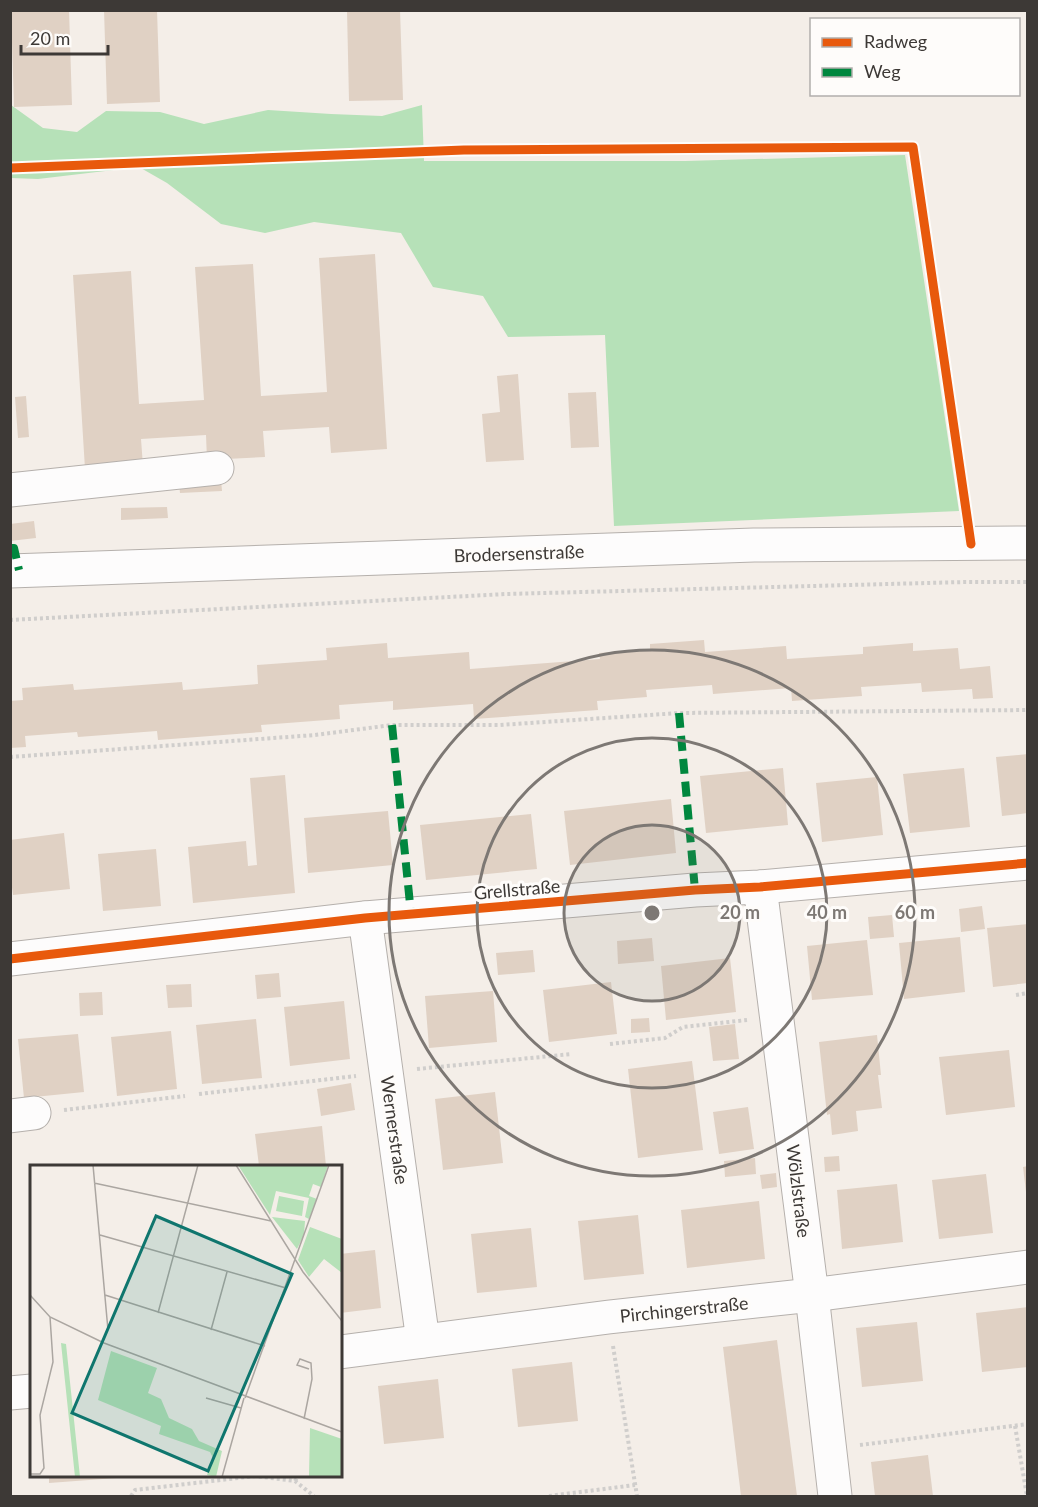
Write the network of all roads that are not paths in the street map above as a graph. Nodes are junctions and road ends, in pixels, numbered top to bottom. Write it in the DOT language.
graph roads {
  1 [pos="217,468"];
  2 [pos="10,490"];
  3 [pos="1028,543"];
  4 [pos="10,571"];
  5 [pos="1028,863"];
  6 [pos="760,887"];
  7 [pos="365,918"];
  8 [pos="10,959"];
  9 [pos="1028,1268"];
  10 [pos="812,1295"];
  11 [pos="423,1341"];
  12 [pos="342,1352"];
  13 [pos="30,1391"];
  14 [pos="10,1393"];
  15 [pos="835,1497"];
  1 -- 2 [label="street"];
  3 -- 4 [label="street, Brodersenstraße"];
  5 -- 6 [label="street, Grellstraße"];
  6 -- 7 [label="street, Grellstraße"];
  6 -- 10 [label="street, Wölzlstraße"];
  7 -- 8 [label="street, Grellstraße"];
  7 -- 11 [label="street, Wernerstraße"];
  9 -- 10 [label="street, Pirchingerstraße"];
  10 -- 11 [label="street, Pirchingerstraße"];
  10 -- 15 [label="street, Wölzlstraße"];
  11 -- 12 [label="street, Pirchingerstraße"];
  13 -- 14 [label="street"];
}
